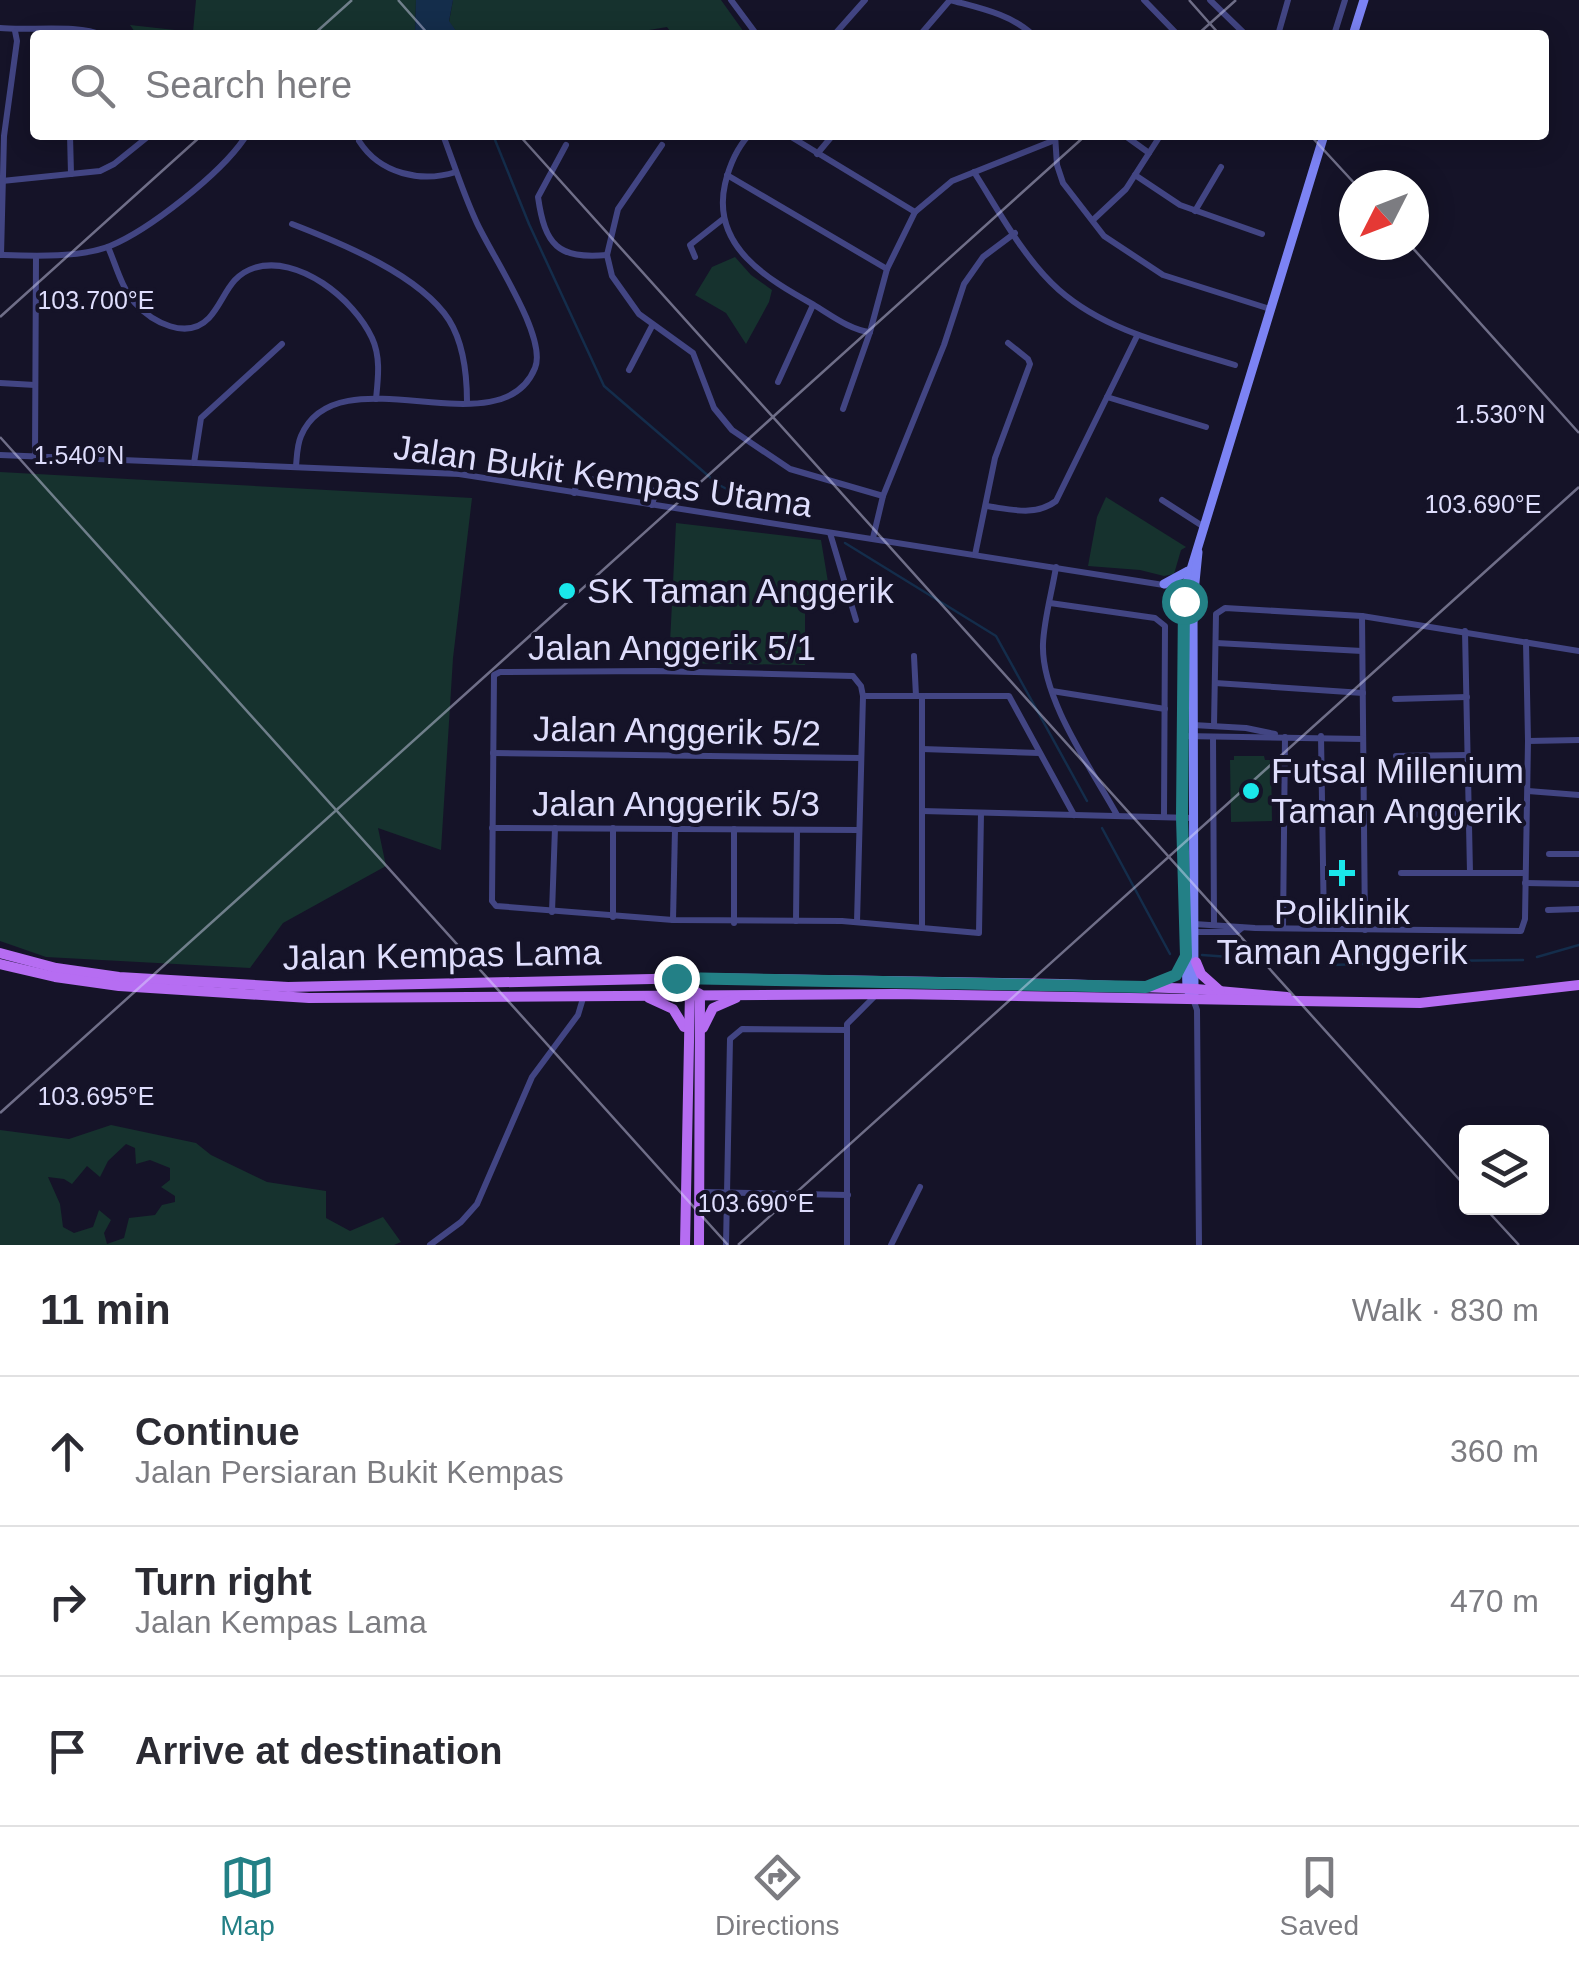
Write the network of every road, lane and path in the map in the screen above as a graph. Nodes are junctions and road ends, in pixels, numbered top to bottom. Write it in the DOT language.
graph roads {
  1 [pos="731,0"];
  2 [pos="865,0"];
  3 [pos="950,0"];
  4 [pos="1144,0"];
  5 [pos="1210,0"];
  6 [pos="1276,0"];
  7 [pos="1288,0"];
  8 [pos="1345,0"];
  9 [pos="1364,0"];
  10 [pos="1286,10"];
  11 [pos="0,28"];
  12 [pos="52,30"];
  13 [pos="91,30"];
  14 [pos="753,30"];
  15 [pos="838,30"];
  16 [pos="924,30"];
  17 [pos="1029,30"];
  18 [pos="1173,30"];
  19 [pos="1241,30"];
  20 [pos="1280,30"];
  21 [pos="1336,30"];
  22 [pos="1355,30"];
  23 [pos="15,31"];
  24 [pos="30,31"];
  25 [pos="70,140"];
  26 [pos="143,140"];
  27 [pos="242,140"];
  28 [pos="445,140"];
  29 [pos="746,140"];
  30 [pos="796,140"];
  31 [pos="829,140"];
  32 [pos="1048,140"];
  33 [pos="1055,140"];
  34 [pos="1131,140"];
  35 [pos="1157,140"];
  36 [pos="1320,140"];
  37 [pos="359,141"];
  38 [pos="566,145"];
  39 [pos="662,145"];
  40 [pos="1149,153"];
  41 [pos="817,154"];
  42 [pos="1221,167"];
  43 [pos="456,172"];
  44 [pos="974,172"];
  45 [pos="70,174"];
  46 [pos="727,175"];
  47 [pos="1135,175"];
  48 [pos="2,181"];
  49 [pos="1195,211"];
  50 [pos="915,212"];
  51 [pos="724,219"];
  52 [pos="1094,220"];
  53 [pos="292,224"];
  54 [pos="1014,233"];
  55 [pos="1262,234"];
  56 [pos="108,247"];
  57 [pos="0,255"];
  58 [pos="607,255"];
  59 [pos="36,256"];
  60 [pos="696,257"];
  61 [pos="887,270"];
  62 [pos="813,305"];
  63 [pos="1270,309"];
  64 [pos="652,326"];
  65 [pos="870,332"];
  66 [pos="1138,336"];
  67 [pos="1008,343"];
  68 [pos="282,344"];
  69 [pos="1235,365"];
  70 [pos="629,370"];
  71 [pos="778,382"];
  72 [pos="0,384"];
  73 [pos="34,384"];
  74 [pos="1107,398"];
  75 [pos="376,399"];
  76 [pos="468,402"];
  77 [pos="843,410"];
  78 [pos="1206,428"];
  79 [pos="0,454"];
  80 [pos="34,456"];
  81 [pos="194,463"];
  82 [pos="296,466"];
  83 [pos="574,493"];
  84 [pos="883,496"];
  85 [pos="1162,500"];
  86 [pos="652,505"];
  87 [pos="986,506"];
  88 [pos="1204,526"];
  89 [pos="830,533"];
  90 [pos="873,538"];
  91 [pos="1198,549"];
  92 [pos="975,555"];
  93 [pos="1056,567"];
  94 [pos="1190,568"];
  95 [pos="1164,584"];
  96 [pos="1190,590"];
  97 [pos="1050,603"];
  98 [pos="1362,616"];
  99 [pos="856,620"];
  100 [pos="1465,632"];
  101 [pos="1526,642"];
  102 [pos="1216,643"];
  103 [pos="1579,650"];
  104 [pos="1362,651"];
  105 [pos="914,656"];
  106 [pos="1214,683"];
  107 [pos="1052,690"];
  108 [pos="1362,693"];
  109 [pos="863,696"];
  110 [pos="919,696"];
  111 [pos="1466,697"];
  112 [pos="1395,699"];
  113 [pos="1164,708"];
  114 [pos="1214,726"];
  115 [pos="1188,731"];
  116 [pos="1321,736"];
  117 [pos="1213,737"];
  118 [pos="1286,737"];
  119 [pos="1363,738"];
  120 [pos="1579,740"];
  121 [pos="1528,741"];
  122 [pos="922,749"];
  123 [pos="1040,753"];
  124 [pos="493,754"];
  125 [pos="1468,755"];
  126 [pos="1396,756"];
  127 [pos="862,758"];
  128 [pos="1528,791"];
  129 [pos="1579,795"];
  130 [pos="922,811"];
  131 [pos="982,812"];
  132 [pos="1469,813"];
  133 [pos="1397,814"];
  134 [pos="1074,815"];
  135 [pos="1118,816"];
  136 [pos="1164,817"];
  137 [pos="1188,817"];
  138 [pos="492,828"];
  139 [pos="555,828"];
  140 [pos="614,828"];
  141 [pos="674,829"];
  142 [pos="734,829"];
  143 [pos="797,830"];
  144 [pos="860,830"];
  145 [pos="1549,854"];
  146 [pos="1579,854"];
  147 [pos="1402,873"];
  148 [pos="1470,873"];
  149 [pos="1525,873"];
  150 [pos="1525,883"];
  151 [pos="1579,884"];
  152 [pos="1579,909"];
  153 [pos="1548,910"];
  154 [pos="552,912"];
  155 [pos="614,916"];
  156 [pos="673,920"];
  157 [pos="796,921"];
  158 [pos="857,922"];
  159 [pos="734,923"];
  160 [pos="1214,924"];
  161 [pos="922,928"];
  162 [pos="1194,928"];
  163 [pos="1242,928"];
  164 [pos="1283,928"];
  165 [pos="1324,928"];
  166 [pos="1365,930"];
  167 [pos="0,953"];
  168 [pos="1191,959"];
  169 [pos="0,964"];
  170 [pos="743,978"];
  171 [pos="643,979"];
  172 [pos="1579,985"];
  173 [pos="1146,987"];
  174 [pos="1220,991"];
  175 [pos="694,992"];
  176 [pos="1192,992"];
  177 [pos="752,993"];
  178 [pos="584,994"];
  179 [pos="896,994"];
  180 [pos="641,995"];
  181 [pos="1308,1001"];
  182 [pos="847,1030"];
  183 [pos="702,1033"];
  184 [pos="687,1038"];
  185 [pos="920,1188"];
  186 [pos="701,1192"];
  187 [pos="729,1193"];
  188 [pos="848,1194"];
  189 [pos="430,1245"];
  190 [pos="685,1245"];
  191 [pos="699,1245"];
  192 [pos="726,1245"];
  193 [pos="847,1245"];
  194 [pos="891,1245"];
  195 [pos="1199,1245"];
  1 -- 14 [label="street"];
  2 -- 15 [label="street"];
  3 -- 16 [label="street"];
  3 -- 17 [label="street"];
  4 -- 18 [label="street"];
  5 -- 19 [label="street"];
  6 -- 10 [label="street"];
  7 -- 10 [label="street"];
  8 -- 21 [label="street"];
  9 -- 22 [label="street"];
  10 -- 20 [label="street"];
  11 -- 23 [label="street"];
  12 -- 13 [label="street"];
  23 -- 24 [label="street"];
  23 -- 48 [label="street"];
  25 -- 45 [label="street"];
  26 -- 45 [label="street"];
  27 -- 56 [label="street"];
  28 -- 43 [label="street"];
  29 -- 46 [label="street"];
  30 -- 41 [label="street"];
  31 -- 41 [label="street"];
  32 -- 44 [label="street"];
  33 -- 52 [label="street"];
  34 -- 40 [label="street"];
  35 -- 40 [label="street"];
  36 -- 63 [label="street"];
  37 -- 43 [label="street"];
  38 -- 58 [label="street"];
  39 -- 58 [label="street"];
  40 -- 47 [label="street"];
  41 -- 50 [label="street"];
  42 -- 49 [label="street"];
  43 -- 76 [label="street"];
  44 -- 50 [label="street"];
  44 -- 54 [label="street"];
  45 -- 48 [label="street"];
  46 -- 51 [label="street"];
  46 -- 61 [label="street"];
  47 -- 49 [label="street"];
  47 -- 52 [label="street"];
  48 -- 57 [label="street"];
  49 -- 55 [label="street"];
  50 -- 61 [label="street"];
  51 -- 60 [label="street"];
  51 -- 62 [label="street"];
  52 -- 63 [label="street"];
  53 -- 76 [label="street"];
  54 -- 66 [label="street"];
  54 -- 84 [label="street"];
  56 -- 59 [label="street"];
  56 -- 75 [label="street"];
  57 -- 59 [label="street"];
  58 -- 64 [label="street"];
  59 -- 73 [label="street"];
  61 -- 65 [label="street"];
  62 -- 65 [label="street"];
  62 -- 71 [label="street"];
  63 -- 88 [label="street"];
  64 -- 70 [label="street"];
  64 -- 84 [label="street"];
  65 -- 77 [label="street"];
  66 -- 69 [label="street"];
  66 -- 74 [label="street"];
  67 -- 87 [label="street"];
  68 -- 81 [label="street"];
  72 -- 73 [label="street"];
  73 -- 80 [label="street"];
  74 -- 78 [label="street"];
  74 -- 87 [label="street"];
  75 -- 76 [label="street"];
  75 -- 82 [label="street"];
  79 -- 80 [label="street, Jalan Bukit Kempas Utama"];
  80 -- 81 [label="street, Jalan Bukit Kempas Utama"];
  81 -- 82 [label="street, Jalan Bukit Kempas Utama"];
  82 -- 83 [label="street, Jalan Bukit Kempas Utama"];
  83 -- 86 [label="street, Jalan Bukit Kempas Utama"];
  83 -- 86 [label="street"];
  84 -- 90 [label="street"];
  85 -- 88 [label="street"];
  86 -- 89 [label="street, Jalan Bukit Kempas Utama"];
  87 -- 92 [label="street"];
  88 -- 91 [label="street"];
  89 -- 90 [label="street, Jalan Bukit Kempas Utama"];
  89 -- 99 [label="street"];
  90 -- 92 [label="street, Jalan Bukit Kempas Utama"];
  91 -- 94 [label="street"];
  91 -- 96 [label="street"];
  92 -- 93 [label="street, Jalan Bukit Kempas Utama"];
  93 -- 95 [label="street, Jalan Bukit Kempas Utama"];
  93 -- 97 [label="street"];
  94 -- 95 [label="street"];
  94 -- 96 [label="street"];
  95 -- 96 [label="street, Jalan Bukit Kempas Utama"];
  96 -- 115 [label="street"];
  97 -- 107 [label="street"];
  97 -- 113 [label="street"];
  98 -- 100 [label="street"];
  98 -- 102 [label="street"];
  98 -- 104 [label="street"];
  100 -- 101 [label="street"];
  100 -- 111 [label="street"];
  101 -- 103 [label="street"];
  101 -- 121 [label="street"];
  102 -- 104 [label="street"];
  102 -- 106 [label="street"];
  104 -- 108 [label="street"];
  105 -- 110 [label="street"];
  106 -- 108 [label="street"];
  106 -- 114 [label="street"];
  107 -- 113 [label="street"];
  107 -- 135 [label="street"];
  108 -- 119 [label="street"];
  109 -- 110 [label="street"];
  109 -- 124 [label="street, Jalan Anggerik 5/1"];
  109 -- 127 [label="street"];
  110 -- 122 [label="street"];
  110 -- 123 [label="street"];
  111 -- 112 [label="street"];
  111 -- 125 [label="street"];
  113 -- 136 [label="street"];
  114 -- 115 [label="street"];
  114 -- 118 [label="street"];
  115 -- 117 [label="street"];
  115 -- 137 [label="street"];
  116 -- 118 [label="street"];
  116 -- 119 [label="street"];
  116 -- 165 [label="street"];
  117 -- 118 [label="street"];
  117 -- 160 [label="street"];
  118 -- 164 [label="street"];
  119 -- 166 [label="street"];
  120 -- 121 [label="street"];
  121 -- 128 [label="street"];
  122 -- 123 [label="street"];
  122 -- 130 [label="street"];
  123 -- 134 [label="street"];
  124 -- 127 [label="street, Jalan Anggerik 5/2"];
  124 -- 138 [label="street"];
  125 -- 126 [label="street"];
  125 -- 132 [label="street"];
  127 -- 144 [label="street"];
  128 -- 129 [label="street"];
  128 -- 149 [label="street"];
  130 -- 131 [label="street"];
  130 -- 161 [label="street"];
  131 -- 134 [label="street"];
  131 -- 161 [label="street"];
  132 -- 133 [label="street"];
  132 -- 148 [label="street"];
  134 -- 135 [label="street"];
  135 -- 136 [label="street"];
  136 -- 137 [label="street"];
  137 -- 162 [label="street"];
  137 -- 168 [label="street"];
  138 -- 139 [label="street, Jalan Anggerik 5/3"];
  138 -- 154 [label="street"];
  139 -- 140 [label="street, Jalan Anggerik 5/3"];
  139 -- 154 [label="street"];
  140 -- 141 [label="street, Jalan Anggerik 5/3"];
  140 -- 155 [label="street"];
  141 -- 142 [label="street, Jalan Anggerik 5/3"];
  141 -- 156 [label="street"];
  142 -- 143 [label="street, Jalan Anggerik 5/3"];
  142 -- 159 [label="street"];
  143 -- 144 [label="street, Jalan Anggerik 5/3"];
  143 -- 157 [label="street"];
  144 -- 158 [label="street"];
  145 -- 146 [label="street"];
  147 -- 148 [label="street"];
  148 -- 149 [label="street"];
  149 -- 150 [label="street"];
  150 -- 151 [label="street"];
  150 -- 166 [label="street"];
  152 -- 153 [label="street"];
  154 -- 155 [label="street"];
  155 -- 156 [label="street"];
  156 -- 159 [label="street"];
  157 -- 158 [label="street"];
  157 -- 159 [label="street"];
  158 -- 161 [label="street"];
  160 -- 162 [label="street"];
  160 -- 163 [label="street"];
  162 -- 163 [label="street"];
  162 -- 168 [label="street"];
  163 -- 164 [label="street"];
  164 -- 165 [label="street"];
  165 -- 166 [label="street"];
  167 -- 171 [label="main road, Jalan Kempas Lama"];
  168 -- 173 [label="main road"];
  168 -- 174 [label="main road"];
  168 -- 176 [label="street"];
  169 -- 178 [label="main road, Jalan Kempas Lama"];
  170 -- 171 [label="main road, Jalan Kempas Lama"];
  170 -- 173 [label="main road, Jalan Kempas Lama"];
  170 -- 175 [label="main road"];
  171 -- 175 [label="main road"];
  172 -- 181 [label="main road, Jalan Kempas Lama"];
  173 -- 176 [label="main road, Jalan Kempas Lama"];
  174 -- 176 [label="main road, Jalan Kempas Lama"];
  174 -- 181 [label="main road, Jalan Kempas Lama"];
  175 -- 177 [label="main road, Jalan Kempas Lama"];
  175 -- 180 [label="main road, Jalan Kempas Lama"];
  175 -- 183 [label="main road"];
  175 -- 184 [label="main road"];
  176 -- 179 [label="main road, Jalan Kempas Lama"];
  176 -- 181 [label="main road, Jalan Kempas Lama"];
  176 -- 195 [label="street"];
  177 -- 179 [label="main road, Jalan Kempas Lama"];
  177 -- 183 [label="main road"];
  178 -- 180 [label="main road, Jalan Kempas Lama"];
  178 -- 189 [label="street"];
  179 -- 182 [label="street"];
  180 -- 184 [label="main road"];
  182 -- 187 [label="street"];
  182 -- 188 [label="street"];
  183 -- 186 [label="main road"];
  184 -- 190 [label="main road"];
  185 -- 194 [label="street"];
  186 -- 187 [label="street"];
  186 -- 191 [label="main road"];
  187 -- 188 [label="street"];
  187 -- 192 [label="street"];
  188 -- 193 [label="street"];
}
